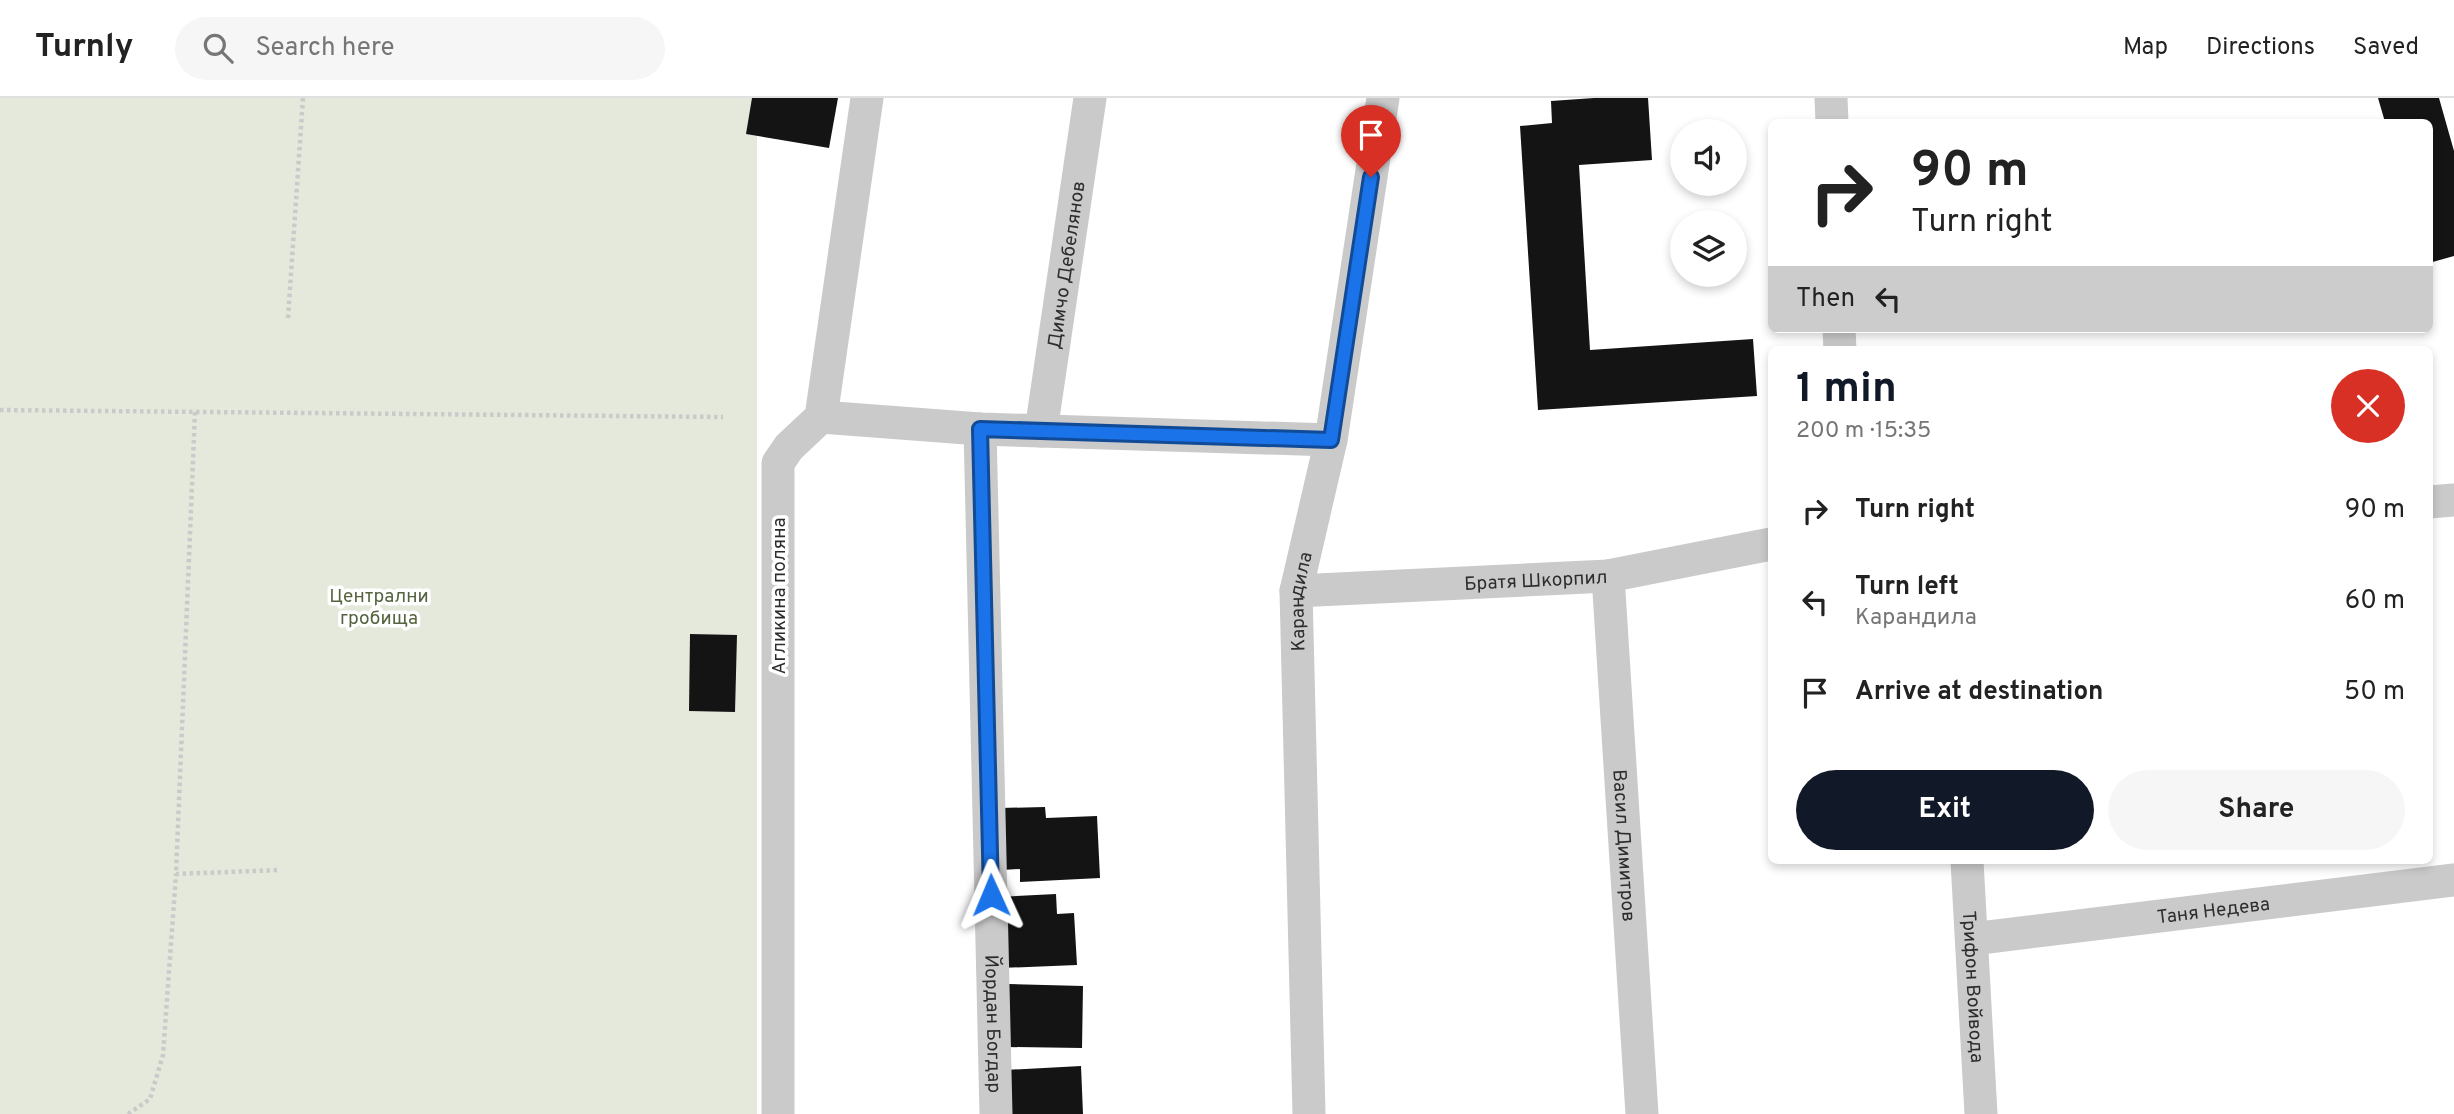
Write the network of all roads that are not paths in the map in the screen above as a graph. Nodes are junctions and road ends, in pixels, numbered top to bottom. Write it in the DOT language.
graph roads {
  1 [pos="867,98"];
  2 [pos="1090,98"];
  3 [pos="1383,98"];
  4 [pos="1831,98"];
  5 [pos="1832,119"];
  6 [pos="821,417"];
  7 [pos="980,429"];
  8 [pos="1041,431"];
  9 [pos="1331,440"];
  10 [pos="1768,545"];
  11 [pos="1608,576"];
  12 [pos="1296,590"];
  13 [pos="1967,864"];
  14 [pos="2454,880"];
  15 [pos="1972,939"];
  16 [pos="778,1114"];
  17 [pos="996,1114"];
  18 [pos="1309,1114"];
  19 [pos="1642,1114"];
  20 [pos="1981,1114"];
  1 -- 6 [label="street"];
  2 -- 8 [label="street, Димчо Дебелянов"];
  3 -- 9 [label="street, Карандила"];
  4 -- 5 [label="street"];
  6 -- 7 [label="street"];
  6 -- 16 [label="street, Агликина поляна"];
  7 -- 8 [label="street"];
  7 -- 17 [label="street, Йордан Богдар"];
  8 -- 9 [label="street"];
  9 -- 12 [label="street, Карандила"];
  10 -- 11 [label="street, Братя Шкорпил"];
  11 -- 12 [label="street, Братя Шкорпил"];
  11 -- 19 [label="street, Васил Димитров"];
  12 -- 18 [label="street, Карандила"];
  13 -- 15 [label="street, Трифон Войвода"];
  14 -- 15 [label="street, Таня Недева"];
  15 -- 20 [label="street, Трифон Войвода"];
}
